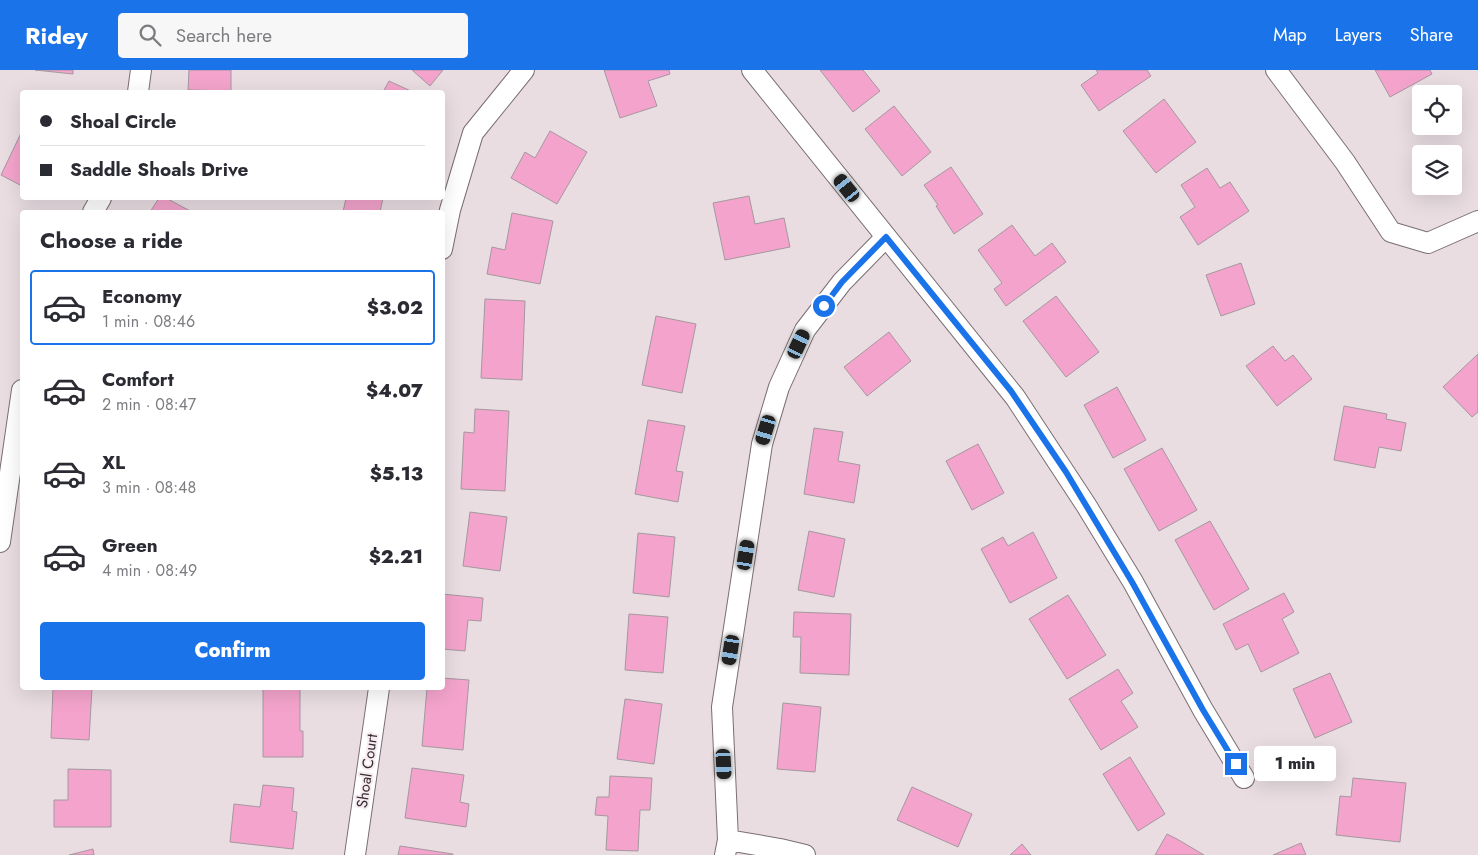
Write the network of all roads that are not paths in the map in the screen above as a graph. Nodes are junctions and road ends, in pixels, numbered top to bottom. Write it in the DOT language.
graph roads {
  1 [pos="141,70"];
  2 [pos="524,70"];
  3 [pos="752,70"];
  4 [pos="1276,70"];
  5 [pos="138,90"];
  6 [pos="1478,221"];
  7 [pos="445,234"];
  8 [pos="886,237"];
  9 [pos="20,404"];
  10 [pos="0,542"];
  11 [pos="379,690"];
  12 [pos="1244,778"];
  13 [pos="727,848"];
  14 [pos="355,855"];
  15 [pos="805,855"];
  1 -- 5 [label="street"];
  2 -- 7 [label="street"];
  3 -- 8 [label="street"];
  4 -- 6 [label="street"];
  8 -- 12 [label="street"];
  8 -- 13 [label="street"];
  9 -- 10 [label="street"];
  11 -- 14 [label="street, Shoal Court"];
  13 -- 15 [label="street"];
}
